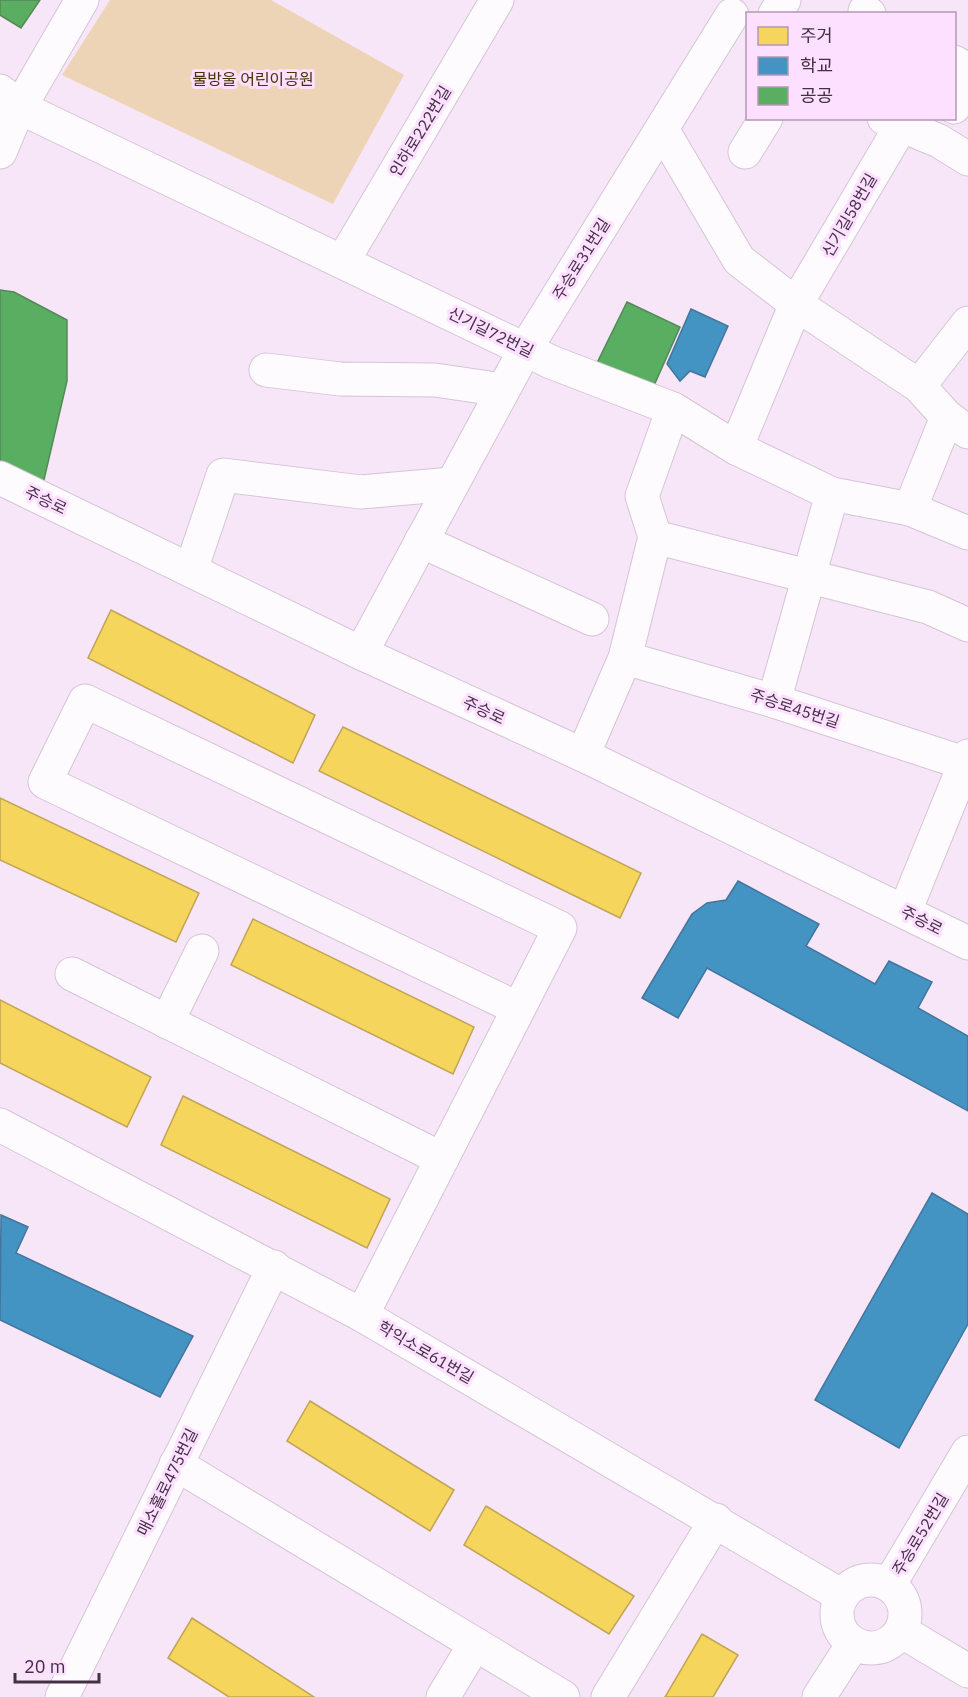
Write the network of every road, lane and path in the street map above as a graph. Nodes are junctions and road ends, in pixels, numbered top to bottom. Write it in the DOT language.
graph roads {
  1 [pos="82,0"];
  2 [pos="497,0"];
  3 [pos="730,14"];
  4 [pos="968,85"];
  5 [pos="10,99"];
  6 [pos="956,104"];
  7 [pos="765,120"];
  8 [pos="892,122"];
  9 [pos="662,129"];
  10 [pos="943,130"];
  11 [pos="0,152"];
  12 [pos="745,152"];
  13 [pos="968,159"];
  14 [pos="343,261"];
  15 [pos="796,304"];
  16 [pos="968,323"];
  17 [pos="526,348"];
  18 [pos="266,370"];
  19 [pos="919,386"];
  20 [pos="503,390"];
  21 [pos="673,409"];
  22 [pos="958,424"];
  23 [pos="735,448"];
  24 [pos="0,478"];
  25 [pos="452,484"];
  26 [pos="832,494"];
  27 [pos="910,509"];
  28 [pos="968,533"];
  29 [pos="655,537"];
  30 [pos="421,541"];
  31 [pos="191,570"];
  32 [pos="810,577"];
  33 [pos="592,619"];
  34 [pos="968,625"];
  35 [pos="361,653"];
  36 [pos="624,658"];
  37 [pos="774,701"];
  38 [pos="583,755"];
  39 [pos="966,760"];
  40 [pos="904,911"];
  41 [pos="968,943"];
  42 [pos="202,951"];
  43 [pos="72,974"];
  44 [pos="517,1008"];
  45 [pos="167,1022"];
  46 [pos="0,1125"];
  47 [pos="442,1159"];
  48 [pos="274,1267"];
  49 [pos="362,1315"];
  50 [pos="968,1452"];
  51 [pos="176,1464"];
  52 [pos="716,1520"];
  53 [pos="890,1585"];
  54 [pos="842,1596"];
  55 [pos="902,1631"];
  56 [pos="476,1644"];
  57 [pos="853,1644"];
  58 [pos="968,1671"];
  59 [pos="62,1697"];
  60 [pos="443,1697"];
  61 [pos="563,1697"];
  62 [pos="608,1697"];
  63 [pos="819,1697"];
  1 -- 5 [label="street"];
  2 -- 14 [label="street, 인하로222번길"];
  3 -- 9 [label="street, 주승로31번길"];
  4 -- 6 [label="street"];
  5 -- 11 [label="street"];
  5 -- 14 [label="street, 신기길72번길"];
  7 -- 12 [label="street"];
  8 -- 10 [label="street, 신기길58번길"];
  8 -- 15 [label="street, 신기길58번길"];
  9 -- 15 [label="street"];
  9 -- 17 [label="street, 주승로31번길"];
  10 -- 13 [label="street, 신기길58번길"];
  14 -- 17 [label="street, 신기길72번길"];
  15 -- 19 [label="street"];
  15 -- 23 [label="street, 신기길58번길"];
  16 -- 19 [label="street"];
  17 -- 20 [label="street, 주승로31번길"];
  17 -- 21 [label="street, 신기길72번길"];
  18 -- 20 [label="street"];
  19 -- 22 [label="street"];
  20 -- 25 [label="street, 주승로31번길"];
  21 -- 23 [label="street, 신기길72번길"];
  21 -- 29 [label="street"];
  22 -- 27 [label="street"];
  23 -- 26 [label="street, 신기길72번길"];
  24 -- 31 [label="street, 주승로"];
  25 -- 30 [label="street, 주승로31번길"];
  25 -- 31 [label="street"];
  26 -- 27 [label="street, 신기길72번길"];
  26 -- 32 [label="street"];
  27 -- 28 [label="street, 신기길72번길"];
  29 -- 32 [label="street"];
  29 -- 36 [label="street"];
  30 -- 33 [label="street"];
  30 -- 35 [label="street, 주승로31번길"];
  31 -- 35 [label="street, 주승로"];
  32 -- 34 [label="street"];
  32 -- 37 [label="street"];
  35 -- 38 [label="street, 주승로"];
  36 -- 37 [label="street, 주승로45번길"];
  36 -- 38 [label="street"];
  37 -- 39 [label="street, 주승로45번길"];
  38 -- 40 [label="street, 주승로"];
  39 -- 40 [label="street, 주승로45번길"];
  40 -- 41 [label="street, 주승로"];
  42 -- 45 [label="street"];
  43 -- 45 [label="street"];
  44 -- 47 [label="street"];
  45 -- 47 [label="street"];
  46 -- 48 [label="street, 학익소로61번길"];
  47 -- 49 [label="street"];
  48 -- 49 [label="street, 학익소로61번길"];
  48 -- 51 [label="street, 매소홀로475번길"];
  49 -- 52 [label="street, 학익소로61번길"];
  50 -- 53 [label="street, 주승로52번길"];
  51 -- 56 [label="street"];
  51 -- 59 [label="street, 매소홀로475번길"];
  52 -- 54 [label="street, 학익소로61번길"];
  52 -- 62 [label="street"];
  53 -- 54 [label="street"];
  53 -- 55 [label="street"];
  54 -- 57 [label="street"];
  55 -- 57 [label="street"];
  55 -- 58 [label="street"];
  56 -- 60 [label="street"];
  56 -- 61 [label="street"];
  57 -- 63 [label="street"];
}
